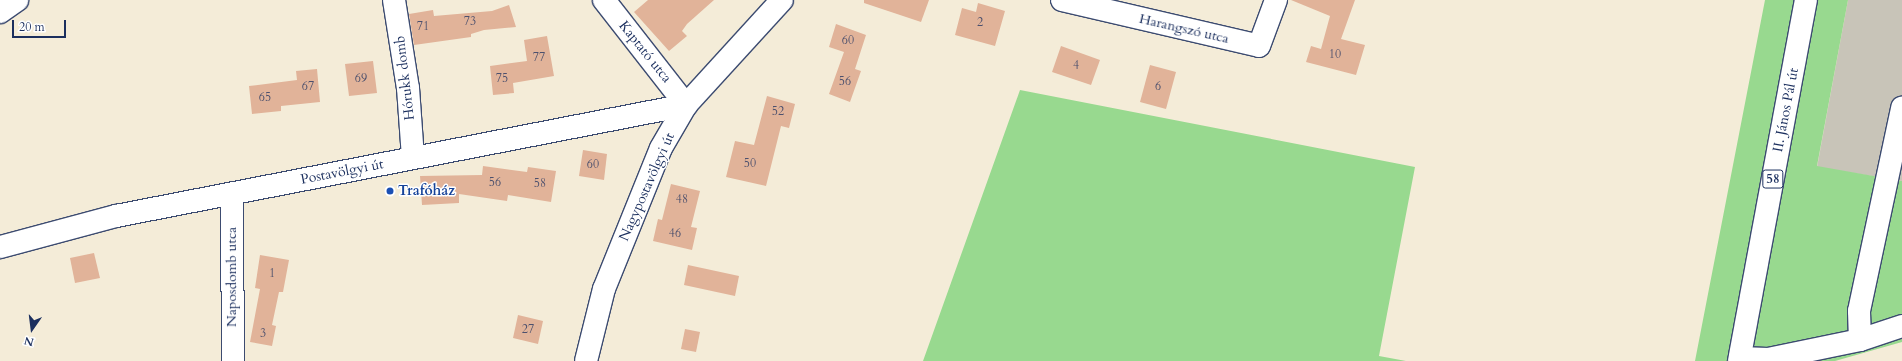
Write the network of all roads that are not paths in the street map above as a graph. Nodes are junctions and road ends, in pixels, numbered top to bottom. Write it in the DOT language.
graph roads {
  1 [pos="17,0"];
  2 [pos="394,0"];
  3 [pos="604,0"];
  4 [pos="782,0"];
  5 [pos="1062,0"];
  6 [pos="1276,0"];
  7 [pos="1806,0"];
  8 [pos="0,12"];
  9 [pos="686,105"];
  10 [pos="1902,108"];
  11 [pos="413,157"];
  12 [pos="232,194"];
  13 [pos="0,247"];
  14 [pos="1902,326"];
  15 [pos="1860,340"];
  16 [pos="1739,360"];
  17 [pos="233,361"];
  18 [pos="586,361"];
  1 -- 8 [label="street"];
  2 -- 11 [label="street, Hórukk domb"];
  3 -- 9 [label="street, Kaptató utca"];
  4 -- 9 [label="street, Nagypostavölgyi út"];
  5 -- 6 [label="street, Harangszó utca"];
  7 -- 16 [label="street, II. János Pál út / 58"];
  9 -- 11 [label="street, Postavölgyi út"];
  9 -- 18 [label="street, Nagypostavölgyi út"];
  10 -- 15 [label="street"];
  11 -- 12 [label="street, Postavölgyi út"];
  12 -- 13 [label="street, Postavölgyi út"];
  12 -- 17 [label="street, Naposdomb utca"];
  14 -- 15 [label="street"];
  15 -- 16 [label="street"];
}
